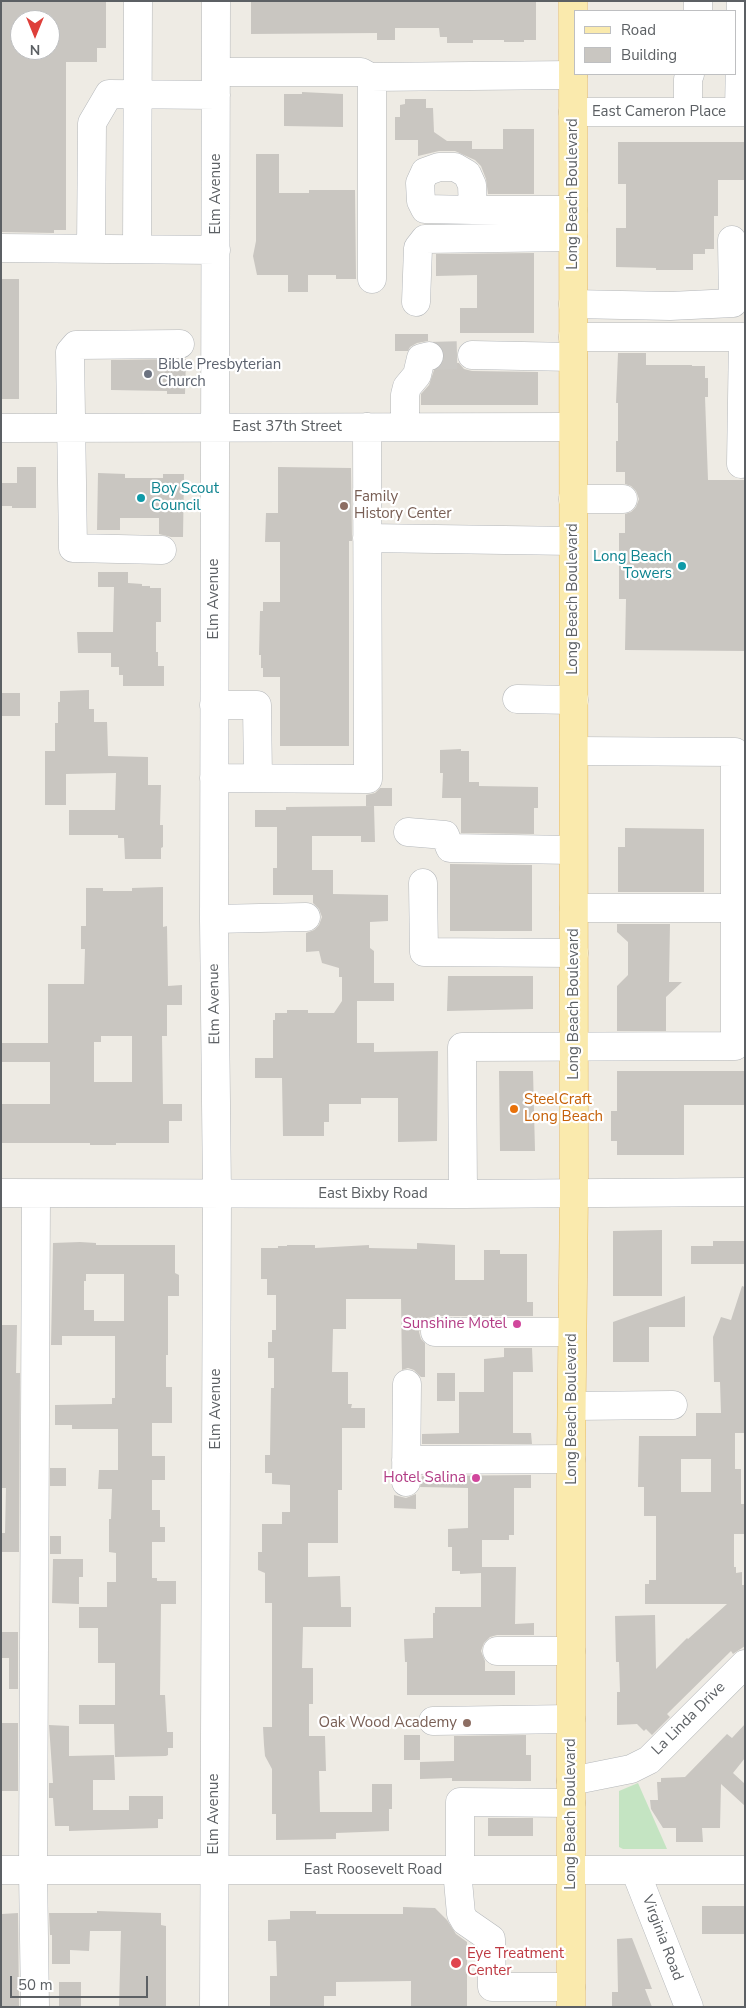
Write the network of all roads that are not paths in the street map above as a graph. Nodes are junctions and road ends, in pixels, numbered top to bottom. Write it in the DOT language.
graph roads {
  1 [pos="138,1"];
  2 [pos="216,1"];
  3 [pos="574,1"];
  4 [pos="741,1"];
  5 [pos="574,75"];
  6 [pos="690,75"];
  7 [pos="370,77"];
  8 [pos="216,83"];
  9 [pos="138,94"];
  10 [pos="573,112"];
  11 [pos="688,112"];
  12 [pos="742,112"];
  13 [pos="473,210"];
  14 [pos="573,210"];
  15 [pos="573,237"];
  16 [pos="732,240"];
  17 [pos="1,248"];
  18 [pos="91,249"];
  19 [pos="137,249"];
  20 [pos="216,250"];
  21 [pos="372,279"];
  22 [pos="416,302"];
  23 [pos="573,304"];
  24 [pos="744,337"];
  25 [pos="180,344"];
  26 [pos="573,347"];
  27 [pos="429,356"];
  28 [pos="472,356"];
  29 [pos="1,428"];
  30 [pos="71,428"];
  31 [pos="215,428"];
  32 [pos="367,428"];
  33 [pos="405,428"];
  34 [pos="572,428"];
  35 [pos="740,464"];
  36 [pos="573,499"];
  37 [pos="623,499"];
  38 [pos="367,538"];
  39 [pos="573,541"];
  40 [pos="162,550"];
  41 [pos="517,699"];
  42 [pos="574,700"];
  43 [pos="214,705"];
  44 [pos="574,751"];
  45 [pos="214,778"];
  46 [pos="258,778"];
  47 [pos="408,832"];
  48 [pos="573,850"];
  49 [pos="423,883"];
  50 [pos="574,908"];
  51 [pos="736,908"];
  52 [pos="306,917"];
  53 [pos="214,919"];
  54 [pos="574,953"];
  55 [pos="574,1046"];
  56 [pos="745,1192"];
  57 [pos="1,1193"];
  58 [pos="574,1193"];
  59 [pos="36,1194"];
  60 [pos="217,1194"];
  61 [pos="463,1194"];
  62 [pos="435,1332"];
  63 [pos="572,1332"];
  64 [pos="407,1384"];
  65 [pos="673,1405"];
  66 [pos="572,1406"];
  67 [pos="571,1459"];
  68 [pos="497,1651"];
  69 [pos="571,1651"];
  70 [pos="741,1676"];
  71 [pos="571,1719"];
  72 [pos="433,1721"];
  73 [pos="571,1792"];
  74 [pos="1,1870"];
  75 [pos="33,1870"];
  76 [pos="214,1870"];
  77 [pos="458,1870"];
  78 [pos="571,1870"];
  79 [pos="635,1870"];
  80 [pos="745,1870"];
  81 [pos="571,1997"];
  82 [pos="35,2007"];
  83 [pos="214,2007"];
  84 [pos="689,2007"];
  1 -- 9 [label="street"];
  2 -- 8 [label="street, Elm Avenue"];
  3 -- 5 [label="main road, Long Beach Boulevard"];
  4 -- 12 [label="street"];
  5 -- 7 [label="street"];
  5 -- 10 [label="main road, Long Beach Boulevard"];
  6 -- 11 [label="street"];
  7 -- 8 [label="street"];
  7 -- 21 [label="street"];
  8 -- 9 [label="street"];
  8 -- 20 [label="street, Elm Avenue"];
  9 -- 18 [label="street"];
  9 -- 19 [label="street"];
  10 -- 11 [label="street, East Cameron Place"];
  10 -- 14 [label="main road, Long Beach Boulevard"];
  11 -- 12 [label="street, East Cameron Place"];
  13 -- 14 [label="street"];
  14 -- 15 [label="main road, Long Beach Boulevard"];
  15 -- 22 [label="street"];
  15 -- 23 [label="main road, Long Beach Boulevard"];
  16 -- 23 [label="street"];
  17 -- 18 [label="street"];
  18 -- 19 [label="street"];
  19 -- 20 [label="street"];
  20 -- 31 [label="street, Elm Avenue"];
  23 -- 26 [label="main road, Long Beach Boulevard"];
  24 -- 26 [label="street"];
  24 -- 35 [label="street"];
  25 -- 30 [label="street"];
  26 -- 28 [label="street"];
  26 -- 34 [label="main road, Long Beach Boulevard"];
  27 -- 33 [label="street"];
  29 -- 30 [label="street, East 37th Street"];
  30 -- 31 [label="street, East 37th Street"];
  30 -- 40 [label="street"];
  31 -- 32 [label="street, East 37th Street"];
  31 -- 43 [label="street, Elm Avenue"];
  32 -- 33 [label="street, East 37th Street"];
  32 -- 38 [label="street"];
  33 -- 34 [label="street, East 37th Street"];
  34 -- 36 [label="main road, Long Beach Boulevard"];
  36 -- 37 [label="street"];
  36 -- 39 [label="main road, Long Beach Boulevard"];
  38 -- 39 [label="street"];
  38 -- 46 [label="street"];
  39 -- 42 [label="main road, Long Beach Boulevard"];
  41 -- 42 [label="street"];
  42 -- 44 [label="main road, Long Beach Boulevard"];
  43 -- 45 [label="street, Elm Avenue"];
  43 -- 46 [label="street"];
  44 -- 48 [label="main road, Long Beach Boulevard"];
  44 -- 51 [label="street"];
  45 -- 46 [label="street"];
  45 -- 53 [label="street, Elm Avenue"];
  47 -- 48 [label="street"];
  48 -- 50 [label="main road, Long Beach Boulevard"];
  49 -- 54 [label="street"];
  50 -- 51 [label="street"];
  50 -- 54 [label="main road, Long Beach Boulevard"];
  51 -- 55 [label="street"];
  52 -- 53 [label="street"];
  53 -- 60 [label="street, Elm Avenue"];
  54 -- 55 [label="main road, Long Beach Boulevard"];
  55 -- 58 [label="main road, Long Beach Boulevard"];
  55 -- 61 [label="street"];
  56 -- 58 [label="street, East Bixby Road"];
  57 -- 59 [label="street, East Bixby Road"];
  58 -- 61 [label="street, East Bixby Road"];
  58 -- 63 [label="main road, Long Beach Boulevard"];
  59 -- 60 [label="street, East Bixby Road"];
  59 -- 75 [label="street"];
  60 -- 61 [label="street, East Bixby Road"];
  60 -- 76 [label="street, Elm Avenue"];
  62 -- 63 [label="street"];
  63 -- 66 [label="main road, Long Beach Boulevard"];
  64 -- 67 [label="street"];
  65 -- 66 [label="street"];
  66 -- 67 [label="main road, Long Beach Boulevard"];
  67 -- 69 [label="main road, Long Beach Boulevard"];
  68 -- 69 [label="street"];
  69 -- 71 [label="main road, Long Beach Boulevard"];
  70 -- 73 [label="street, La Linda Drive"];
  71 -- 72 [label="street"];
  71 -- 73 [label="main road, Long Beach Boulevard"];
  73 -- 77 [label="street, La Linda Drive"];
  73 -- 78 [label="main road, Long Beach Boulevard"];
  74 -- 75 [label="street, East Roosevelt Road"];
  75 -- 76 [label="street, East Roosevelt Road"];
  75 -- 82 [label="street"];
  76 -- 77 [label="street, East Roosevelt Road"];
  76 -- 83 [label="street, Elm Avenue"];
  77 -- 78 [label="street, East Roosevelt Road"];
  77 -- 81 [label="street"];
  78 -- 79 [label="street, East Roosevelt Road"];
  78 -- 81 [label="main road, Long Beach Boulevard"];
  79 -- 80 [label="street, East Roosevelt Road"];
  79 -- 84 [label="street, Virginia Road"];
}
